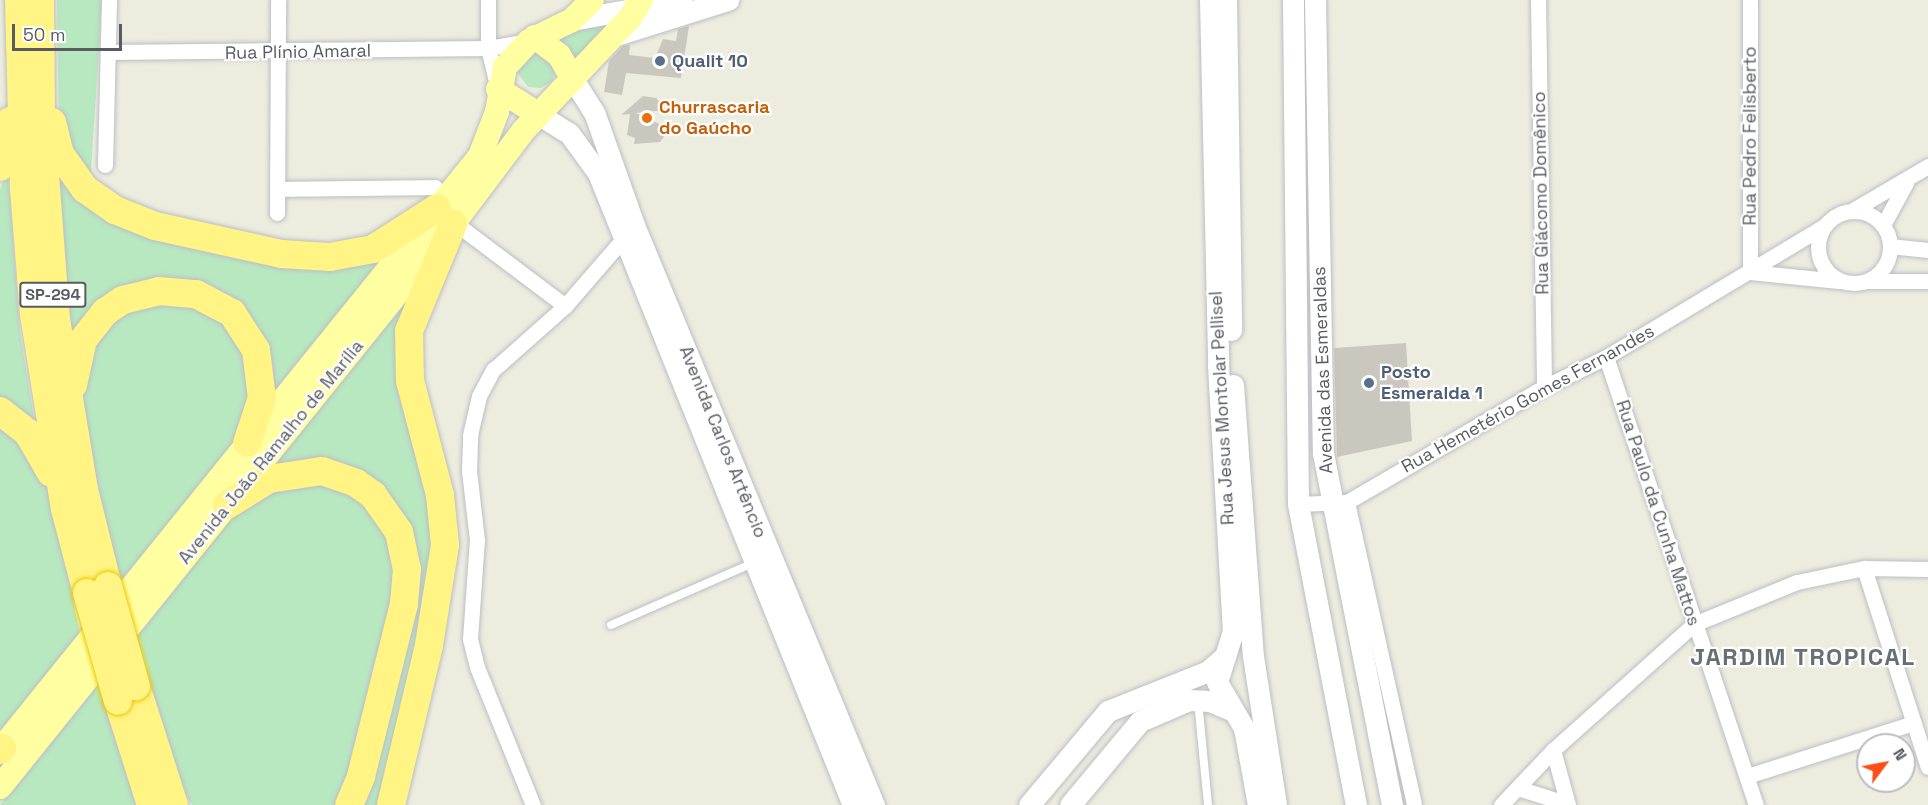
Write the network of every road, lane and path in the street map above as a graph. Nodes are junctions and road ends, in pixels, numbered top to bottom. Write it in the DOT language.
graph roads {
  1 [pos="109,0"];
  2 [pos="278,0"];
  3 [pos="488,0"];
  4 [pos="592,0"];
  5 [pos="681,0"];
  6 [pos="728,0"];
  7 [pos="1210,0"];
  8 [pos="1226,0"];
  9 [pos="1293,0"];
  10 [pos="1315,0"];
  11 [pos="1538,0"];
  12 [pos="1750,0"];
  13 [pos="639,4"];
  14 [pos="33,6"];
  15 [pos="572,20"];
  16 [pos="613,36"];
  17 [pos="532,39"];
  18 [pos="18,41"];
  19 [pos="488,48"];
  20 [pos="108,52"];
  21 [pos="279,53"];
  22 [pos="1218,68"];
  23 [pos="573,79"];
  24 [pos="498,88"];
  25 [pos="538,114"];
  26 [pos="1316,156"];
  27 [pos="1293,157"];
  28 [pos="105,165"];
  29 [pos="1928,166"];
  30 [pos="0,167"];
  31 [pos="1906,182"];
  32 [pos="278,189"];
  33 [pos="1853,210"];
  34 [pos="447,212"];
  35 [pos="278,213"];
  36 [pos="1883,225"];
  37 [pos="1824,226"];
  38 [pos="628,232"];
  39 [pos="1890,246"];
  40 [pos="1928,250"];
  41 [pos="1750,272"];
  42 [pos="1867,280"];
  43 [pos="1928,281"];
  44 [pos="1845,282"];
  45 [pos="565,306"];
  46 [pos="1606,357"];
  47 [pos="1544,387"];
  48 [pos="0,411"];
  49 [pos="70,414"];
  50 [pos="710,432"];
  51 [pos="247,443"];
  52 [pos="1339,502"];
  53 [pos="1298,504"];
  54 [pos="227,506"];
  55 [pos="65,508"];
  56 [pos="754,562"];
  57 [pos="1864,568"];
  58 [pos="1928,568"];
  59 [pos="97,590"];
  60 [pos="1694,624"];
  61 [pos="611,625"];
  62 [pos="1226,654"];
  63 [pos="1253,656"];
  64 [pos="127,694"];
  65 [pos="1198,700"];
  66 [pos="1258,703"];
  67 [pos="1234,712"];
  68 [pos="1913,723"];
  69 [pos="1,749"];
  70 [pos="1553,750"];
  71 [pos="159,763"];
  72 [pos="1928,767"];
  73 [pos="1747,776"];
  74 [pos="0,787"];
  75 [pos="1521,789"];
  76 [pos="151,805"];
  77 [pos="174,805"];
  78 [pos="186,805"];
  79 [pos="349,805"];
  80 [pos="391,805"];
  81 [pos="533,805"];
  82 [pos="854,805"];
  83 [pos="874,805"];
  84 [pos="1029,805"];
  85 [pos="1070,805"];
  86 [pos="1208,805"];
  87 [pos="1258,805"];
  88 [pos="1276,805"];
  89 [pos="1356,805"];
  90 [pos="1392,805"];
  91 [pos="1414,805"];
  92 [pos="1501,805"];
  93 [pos="1568,805"];
  94 [pos="1756,805"];
  1 -- 20 [label="street"];
  2 -- 21 [label="street"];
  3 -- 19 [label="street"];
  4 -- 15 [label="main road"];
  5 -- 13 [label="main road"];
  6 -- 16 [label="main road"];
  7 -- 22 [label="main road, Rua Jesus Montolar Pellisel"];
  8 -- 22 [label="main road, Rua Jesus Montolar Pellisel"];
  9 -- 27 [label="main road, Avenida das Esmeraldas"];
  10 -- 26 [label="main road, Avenida das Esmeraldas"];
  11 -- 47 [label="street, Rua Giácomo Domênico"];
  12 -- 41 [label="street, Rua Pedro Felisberto"];
  13 -- 15 [label="main road"];
  13 -- 16 [label="main road, Avenida João Ramalho de Marília"];
  14 -- 18 [label="highway, SP-294"];
  14 -- 34 [label="highway"];
  14 -- 49 [label="highway, SP-294"];
  15 -- 17 [label="main road"];
  16 -- 23 [label="main road, Avenida João Ramalho de Marília"];
  17 -- 19 [label="street, Rua Plínio Amaral"];
  17 -- 23 [label="main road"];
  17 -- 24 [label="main road, Avenida João Ramalho de Marília"];
  18 -- 30 [label="highway"];
  18 -- 55 [label="highway, SP-294"];
  19 -- 21 [label="street, Rua Plínio Amaral"];
  19 -- 24 [label="street"];
  20 -- 21 [label="street, Rua Plínio Amaral"];
  20 -- 28 [label="street"];
  21 -- 32 [label="street"];
  22 -- 62 [label="main road, Rua Jesus Montolar Pellisel"];
  22 -- 63 [label="main road, Rua Jesus Montolar Pellisel"];
  23 -- 25 [label="main road, Avenida João Ramalho de Marília"];
  23 -- 38 [label="main road, Avenida Carlos Artêncio"];
  24 -- 25 [label="main road"];
  24 -- 34 [label="main road, Avenida João Ramalho de Marília"];
  25 -- 34 [label="main road, Avenida João Ramalho de Marília"];
  25 -- 38 [label="main road, Avenida Carlos Artêncio"];
  26 -- 27 [label="main road"];
  26 -- 52 [label="main road, Avenida das Esmeraldas"];
  27 -- 53 [label="main road, Avenida das Esmeraldas"];
  29 -- 31 [label="street, Rua Hemetério Gomes Fernandes"];
  31 -- 33 [label="street, Rua Hemetério Gomes Fernandes"];
  31 -- 36 [label="street, Rua Hemetério Gomes Fernandes"];
  32 -- 34 [label="street"];
  32 -- 35 [label="street"];
  33 -- 36 [label="street"];
  33 -- 37 [label="street, Rua Hemetério Gomes Fernandes"];
  34 -- 45 [label="street"];
  34 -- 51 [label="main road, Avenida João Ramalho de Marília"];
  34 -- 54 [label="main road, Avenida João Ramalho de Marília"];
  34 -- 80 [label="highway"];
  36 -- 39 [label="street"];
  37 -- 41 [label="street, Rua Hemetério Gomes Fernandes"];
  37 -- 44 [label="street"];
  38 -- 45 [label="street"];
  38 -- 50 [label="main road, Avenida Carlos Artêncio"];
  39 -- 40 [label="street"];
  39 -- 42 [label="street"];
  41 -- 44 [label="street"];
  41 -- 46 [label="street, Rua Hemetério Gomes Fernandes"];
  42 -- 43 [label="street"];
  42 -- 44 [label="street"];
  45 -- 81 [label="street"];
  46 -- 47 [label="street, Rua Hemetério Gomes Fernandes"];
  46 -- 60 [label="street, Rua Paulo da Cunha Mattos"];
  47 -- 52 [label="street, Rua Hemetério Gomes Fernandes"];
  48 -- 55 [label="highway"];
  49 -- 51 [label="highway"];
  49 -- 59 [label="highway, SP-294"];
  50 -- 56 [label="main road, Avenida Carlos Artêncio"];
  50 -- 83 [label="main road, Avenida Carlos Artêncio"];
  51 -- 69 [label="main road, Avenida João Ramalho de Marília"];
  52 -- 53 [label="street, Rua Hemetério Gomes Fernandes"];
  52 -- 90 [label="main road, Avenida das Esmeraldas"];
  52 -- 91 [label="street"];
  53 -- 89 [label="main road, Avenida das Esmeraldas"];
  54 -- 74 [label="main road, Avenida João Ramalho de Marília"];
  54 -- 79 [label="highway"];
  55 -- 59 [label="highway, SP-294"];
  56 -- 61 [label="lane"];
  56 -- 82 [label="main road, Avenida Carlos Artêncio"];
  57 -- 58 [label="street"];
  57 -- 60 [label="street"];
  57 -- 68 [label="street"];
  59 -- 64 [label="highway, SP-294, bridge"];
  60 -- 70 [label="street"];
  60 -- 73 [label="street, Rua Paulo da Cunha Mattos"];
  62 -- 63 [label="main road"];
  62 -- 67 [label="main road, Rua Jesus Montolar Pellisel"];
  62 -- 84 [label="main road"];
  63 -- 66 [label="main road, Rua Jesus Montolar Pellisel"];
  64 -- 71 [label="highway, SP-294"];
  64 -- 76 [label="highway, SP-294"];
  65 -- 67 [label="main road"];
  65 -- 85 [label="main road"];
  65 -- 86 [label="lane"];
  66 -- 67 [label="main road"];
  66 -- 88 [label="main road, Rua Jesus Montolar Pellisel"];
  67 -- 87 [label="main road, Rua Jesus Montolar Pellisel"];
  68 -- 72 [label="street"];
  68 -- 73 [label="street"];
  70 -- 75 [label="street"];
  70 -- 93 [label="street"];
  71 -- 77 [label="highway, SP-294"];
  71 -- 78 [label="highway"];
  73 -- 94 [label="street, Rua Paulo da Cunha Mattos"];
  75 -- 92 [label="street"];
  75 -- 93 [label="street"];
}
